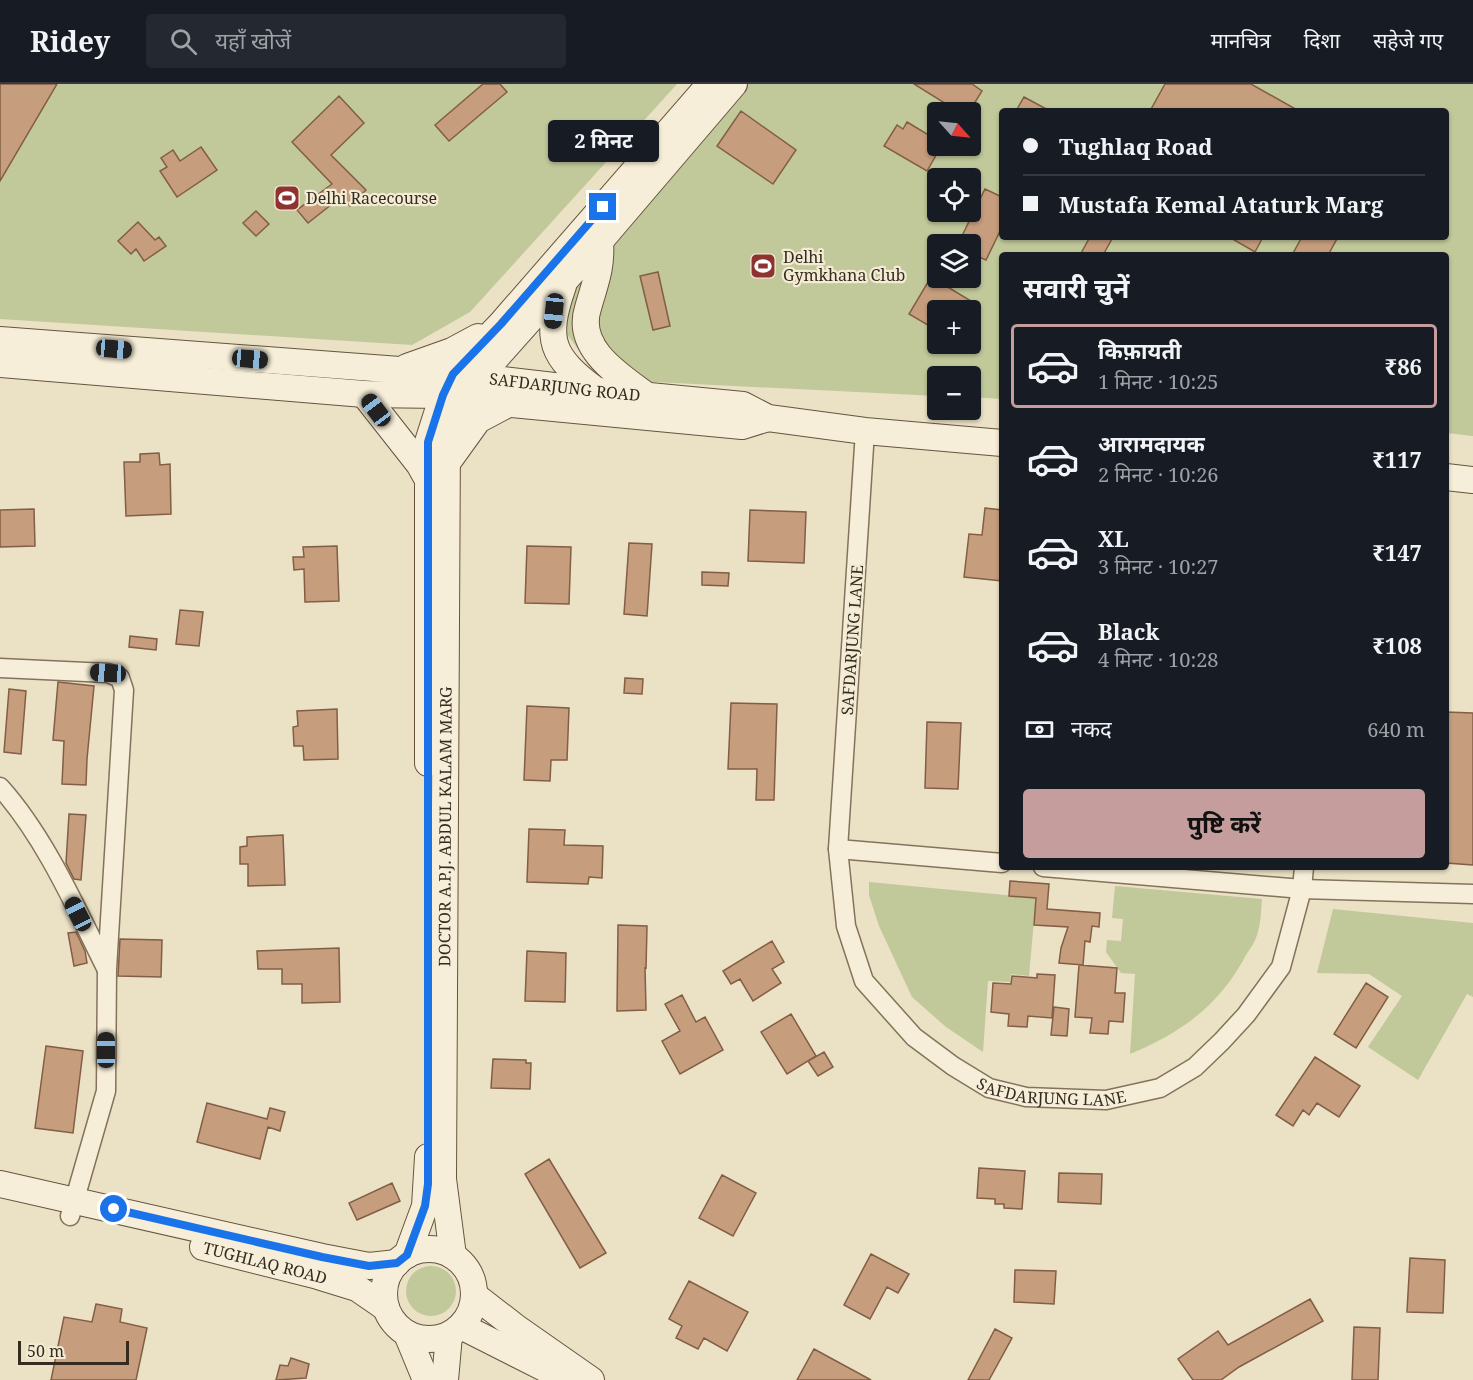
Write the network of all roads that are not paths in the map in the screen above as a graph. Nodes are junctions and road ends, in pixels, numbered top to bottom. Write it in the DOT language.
graph roads {
  1 [pos="710,84"];
  2 [pos="734,84"];
  3 [pos="600,240"];
  4 [pos="566,278"];
  5 [pos="501,324"];
  6 [pos="0,340"];
  7 [pos="0,364"];
  8 [pos="398,370"];
  9 [pos="458,387"];
  10 [pos="597,391"];
  11 [pos="364,394"];
  12 [pos="646,395"];
  13 [pos="511,403"];
  14 [pos="768,418"];
  15 [pos="866,431"];
  16 [pos="999,443"];
  17 [pos="438,472"];
  18 [pos="1449,477"];
  19 [pos="1473,480"];
  20 [pos="437,515"];
  21 [pos="0,668"];
  22 [pos="0,786"];
  23 [pos="838,849"];
  24 [pos="999,863"];
  25 [pos="1078,870"];
  26 [pos="1304,870"];
  27 [pos="1302,889"];
  28 [pos="1473,894"];
  29 [pos="107,969"];
  30 [pos="0,1184"];
  31 [pos="0,1200"];
  32 [pos="72,1208"];
  33 [pos="453,1256"];
  34 [pos="402,1259"];
  35 [pos="474,1295"];
  36 [pos="386,1308"];
  37 [pos="455,1330"];
  38 [pos="407,1334"];
  39 [pos="426,1380"];
  40 [pos="445,1380"];
  41 [pos="567,1380"];
  42 [pos="591,1380"];
  1 -- 5 [label="main road"];
  2 -- 3 [label="main road"];
  3 -- 4 [label="main road"];
  3 -- 12 [label="main road"];
  4 -- 9 [label="main road"];
  4 -- 10 [label="main road"];
  5 -- 8 [label="main road"];
  5 -- 9 [label="main road"];
  6 -- 8 [label="main road, SAFDARJUNG ROAD"];
  7 -- 11 [label="main road, SAFDARJUNG ROAD"];
  8 -- 9 [label="main road, SAFDARJUNG ROAD"];
  9 -- 10 [label="main road, SAFDARJUNG ROAD"];
  9 -- 11 [label="main road, SAFDARJUNG ROAD"];
  9 -- 13 [label="main road, SAFDARJUNG ROAD"];
  9 -- 17 [label="main road, DOCTOR A.P.J. ABDUL KALAM MARG"];
  10 -- 12 [label="main road, SAFDARJUNG ROAD"];
  11 -- 17 [label="main road"];
  12 -- 14 [label="main road, SAFDARJUNG ROAD"];
  13 -- 14 [label="main road, SAFDARJUNG ROAD"];
  13 -- 17 [label="main road"];
  14 -- 15 [label="main road, SAFDARJUNG ROAD"];
  15 -- 16 [label="main road, SAFDARJUNG ROAD"];
  15 -- 23 [label="street, SAFDARJUNG LANE"];
  17 -- 20 [label="main road, DOCTOR A.P.J. ABDUL KALAM MARG"];
  18 -- 19 [label="main road"];
  20 -- 33 [label="main road, DOCTOR A.P.J. ABDUL KALAM MARG"];
  20 -- 34 [label="main road, DOCTOR A.P.J. ABDUL KALAM MARG"];
  21 -- 29 [label="street"];
  22 -- 29 [label="street"];
  23 -- 24 [label="street"];
  23 -- 27 [label="street, SAFDARJUNG LANE"];
  25 -- 27 [label="street"];
  26 -- 27 [label="street, SAFDARJUNG LANE"];
  27 -- 28 [label="street"];
  29 -- 32 [label="street"];
  30 -- 32 [label="main road, TUGHLAQ ROAD"];
  31 -- 32 [label="main road, TUGHLAQ ROAD"];
  32 -- 34 [label="main road, TUGHLAQ ROAD"];
  32 -- 36 [label="main road, TUGHLAQ ROAD"];
  33 -- 34 [label="main road"];
  33 -- 35 [label="main road"];
  34 -- 36 [label="main road"];
  35 -- 37 [label="main road"];
  35 -- 42 [label="main road"];
  36 -- 38 [label="main road"];
  37 -- 38 [label="main road"];
  37 -- 40 [label="main road"];
  37 -- 41 [label="main road"];
  38 -- 39 [label="main road"];
}
